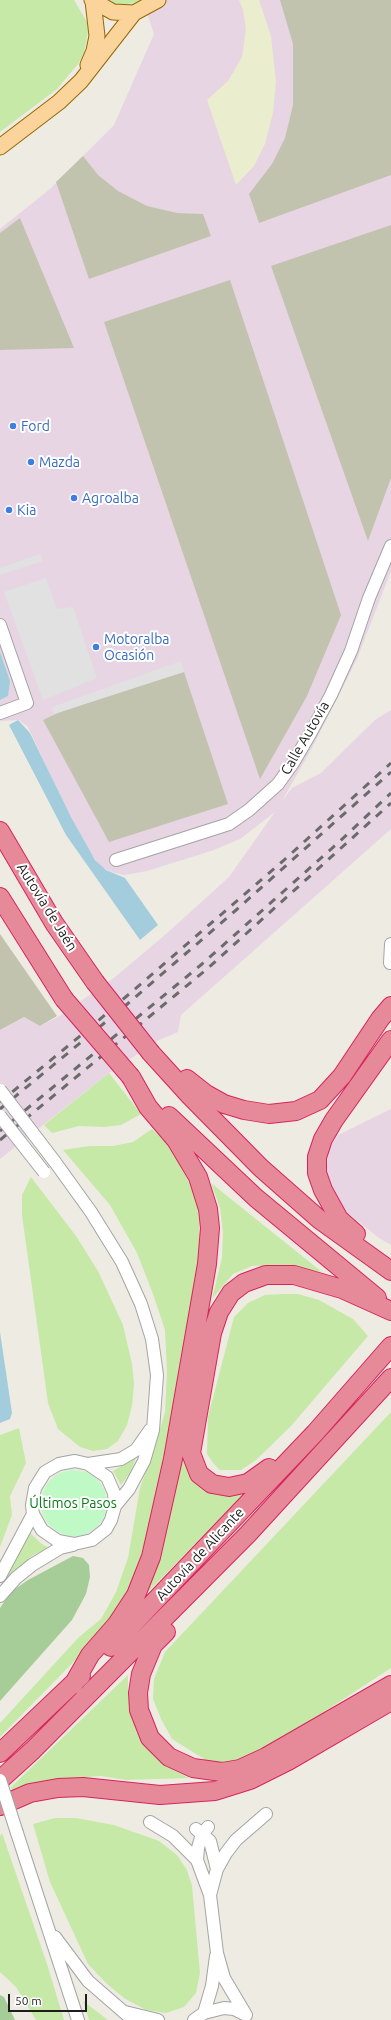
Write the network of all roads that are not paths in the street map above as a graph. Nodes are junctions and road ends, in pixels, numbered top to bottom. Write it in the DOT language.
graph roads {
  1 [pos="158,0"];
  2 [pos="92,1"];
  3 [pos="134,12"];
  4 [pos="81,81"];
  5 [pos="0,147"];
  6 [pos="391,546"];
  7 [pos="0,625"];
  8 [pos="0,713"];
  9 [pos="0,831"];
  10 [pos="116,860"];
  11 [pos="0,897"];
  12 [pos="391,944"];
  13 [pos="390,963"];
  14 [pos="391,1006"];
  15 [pos="391,1040"];
  16 [pos="151,1053"];
  17 [pos="131,1077"];
  18 [pos="0,1090"];
  19 [pos="0,1116"];
  20 [pos="44,1172"];
  21 [pos="386,1269"];
  22 [pos="386,1306"];
  23 [pos="391,1346"];
  24 [pos="391,1378"];
  25 [pos="154,1427"];
  26 [pos="314,1433"];
  27 [pos="88,1464"];
  28 [pos="115,1506"];
  29 [pos="33,1514"];
  30 [pos="74,1544"];
  31 [pos="0,1576"];
  32 [pos="0,1596"];
  33 [pos="184,1600"];
  34 [pos="73,1685"];
  35 [pos="391,1685"];
  36 [pos="391,1701"];
  37 [pos="0,1753"];
  38 [pos="0,1780"];
  39 [pos="0,1806"];
  40 [pos="266,1814"];
  41 [pos="150,1822"];
  42 [pos="197,1860"];
  43 [pos="217,1869"];
  44 [pos="210,1894"];
  45 [pos="50,1930"];
  46 [pos="217,1952"];
  47 [pos="124,2012"];
  48 [pos="249,2017"];
  49 [pos="195,2018"];
  50 [pos="78,2020"];
  51 [pos="133,2020"];
  52 [pos="158,2020"];
  1 -- 3 [label="main road"];
  2 -- 3 [label="main road"];
  2 -- 4 [label="main road"];
  3 -- 4 [label="main road"];
  4 -- 5 [label="main road"];
  6 -- 10 [label="street, Calle Autovía"];
  7 -- 8 [label="street"];
  9 -- 16 [label="highway, Autovía de Jaén, bridge"];
  11 -- 17 [label="highway, bridge"];
  12 -- 13 [label="street"];
  14 -- 16 [label="highway"];
  15 -- 21 [label="highway"];
  16 -- 21 [label="highway, Autovía de Jaén"];
  17 -- 22 [label="highway"];
  17 -- 34 [label="highway"];
  18 -- 25 [label="street, bridge"];
  19 -- 20 [label="street, bridge"];
  22 -- 26 [label="highway"];
  23 -- 26 [label="highway, Autovía de Alicante"];
  24 -- 33 [label="highway, Autovía de Alicante"];
  25 -- 27 [label="street"];
  25 -- 28 [label="street"];
  26 -- 34 [label="highway, Autovía de Alicante"];
  27 -- 28 [label="street"];
  27 -- 29 [label="street"];
  28 -- 30 [label="street"];
  29 -- 30 [label="street"];
  29 -- 31 [label="street"];
  30 -- 32 [label="street"];
  33 -- 35 [label="highway"];
  33 -- 38 [label="highway, Autovía de Alicante"];
  34 -- 37 [label="highway, Autovía de Alicante"];
  36 -- 39 [label="highway"];
  38 -- 45 [label="street, bridge"];
  40 -- 43 [label="street"];
  41 -- 42 [label="street"];
  42 -- 43 [label="street"];
  42 -- 44 [label="street"];
  43 -- 44 [label="street"];
  44 -- 46 [label="street"];
  45 -- 47 [label="street"];
  45 -- 50 [label="street"];
  46 -- 48 [label="street"];
  46 -- 49 [label="street"];
  47 -- 51 [label="street"];
  47 -- 52 [label="street"];
  48 -- 49 [label="street"];
}
